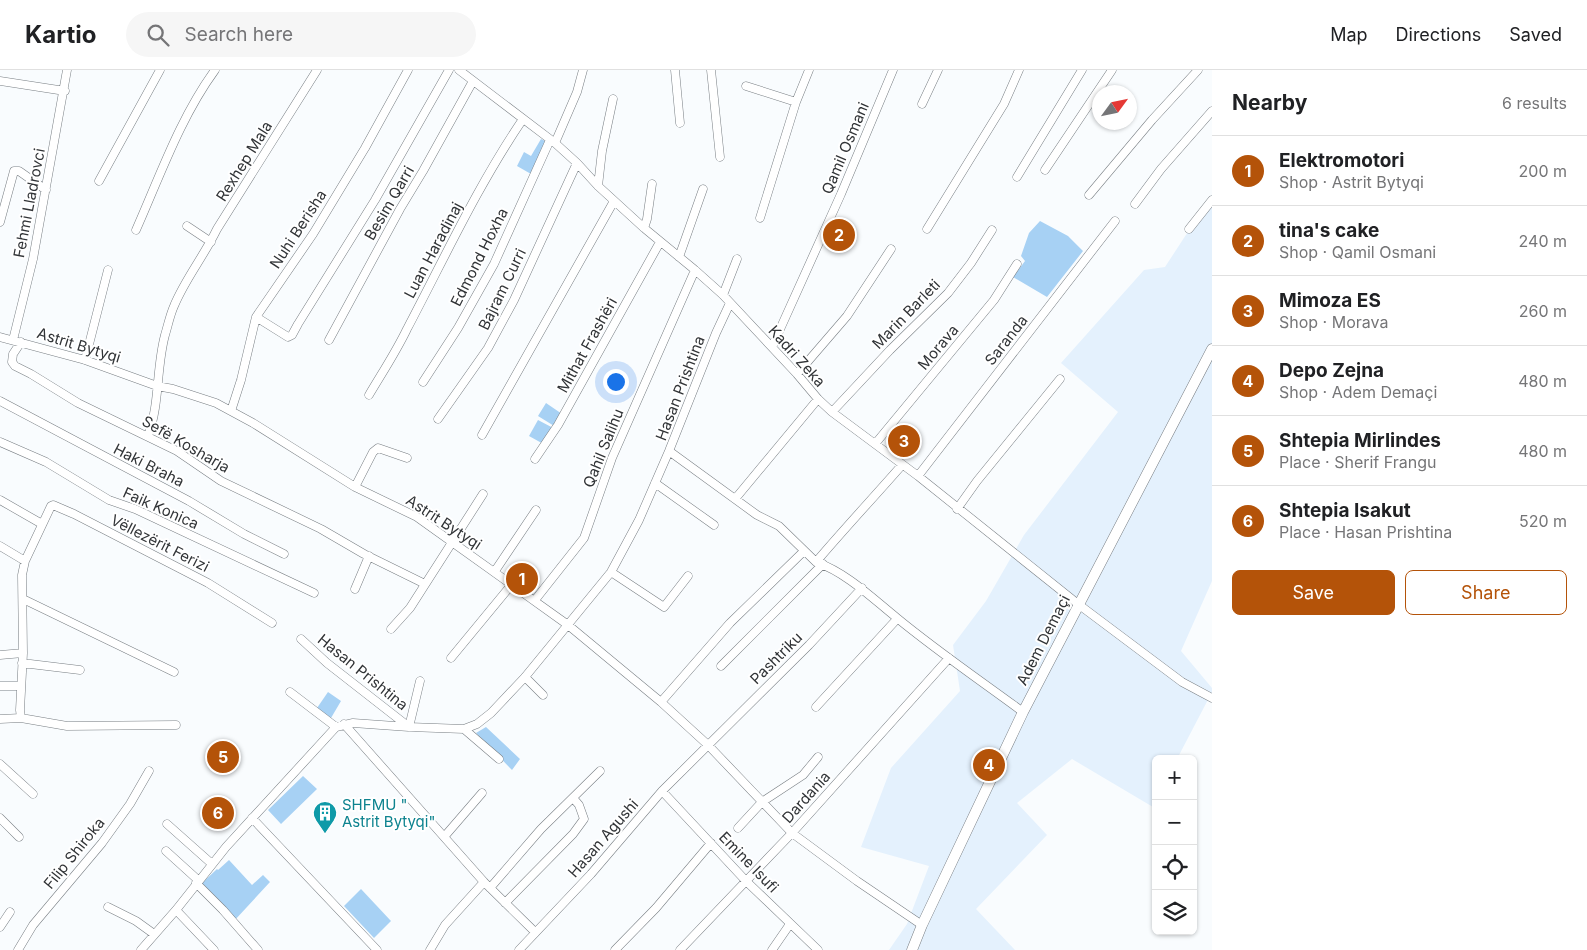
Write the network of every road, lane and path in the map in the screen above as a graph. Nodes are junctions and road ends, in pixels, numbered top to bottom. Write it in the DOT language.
graph roads {
  1 [pos="67,70"];
  2 [pos="160,70"];
  3 [pos="215,70"];
  4 [pos="317,70"];
  5 [pos="408,70"];
  6 [pos="449,70"];
  7 [pos="459,70"];
  8 [pos="583,70"];
  9 [pos="675,70"];
  10 [pos="711,70"];
  11 [pos="809,70"];
  12 [pos="894,70"];
  13 [pos="938,70"];
  14 [pos="1019,70"];
  15 [pos="1082,70"];
  16 [pos="1112,70"];
  17 [pos="1198,70"];
  18 [pos="0,81"];
  19 [pos="473,81"];
  20 [pos="746,86"];
  21 [pos="64,91"];
  22 [pos="613,100"];
  23 [pos="796,102"];
  24 [pos="922,104"];
  25 [pos="1212,111"];
  26 [pos="523,119"];
  27 [pos="680,123"];
  28 [pos="553,141"];
  29 [pos="720,157"];
  30 [pos="577,162"];
  31 [pos="1045,170"];
  32 [pos="1017,177"];
  33 [pos="100,181"];
  34 [pos="652,184"];
  35 [pos="598,186"];
  36 [pos="703,189"];
  37 [pos="46,190"];
  38 [pos="1089,195"];
  39 [pos="1212,200"];
  40 [pos="614,201"];
  41 [pos="1135,204"];
  42 [pos="760,218"];
  43 [pos="1115,220"];
  44 [pos="0,222"];
  45 [pos="187,226"];
  46 [pos="644,228"];
  47 [pos="927,229"];
  48 [pos="136,230"];
  49 [pos="992,230"];
  50 [pos="1189,230"];
  51 [pos="211,242"];
  52 [pos="660,242"];
  53 [pos="891,250"];
  54 [pos="679,257"];
  55 [pos="738,259"];
  56 [pos="1017,264"];
  57 [pos="108,270"];
  58 [pos="695,270"];
  59 [pos="723,296"];
  60 [pos="730,303"];
  61 [pos="256,318"];
  62 [pos="0,337"];
  63 [pos="329,340"];
  64 [pos="17,341"];
  65 [pos="772,347"];
  66 [pos="1212,349"];
  67 [pos="85,360"];
  68 [pos="797,374"];
  69 [pos="1060,379"];
  70 [pos="423,382"];
  71 [pos="157,386"];
  72 [pos="369,395"];
  73 [pos="818,399"];
  74 [pos="0,401"];
  75 [pos="232,411"];
  76 [pos="832,412"];
  77 [pos="438,419"];
  78 [pos="482,435"];
  79 [pos="148,436"];
  80 [pos="0,442"];
  81 [pos="875,444"];
  82 [pos="669,452"];
  83 [pos="407,458"];
  84 [pos="535,459"];
  85 [pos="902,464"];
  86 [pos="918,476"];
  87 [pos="655,482"];
  88 [pos="355,487"];
  89 [pos="483,494"];
  90 [pos="735,499"];
  91 [pos="0,500"];
  92 [pos="958,509"];
  93 [pos="536,510"];
  94 [pos="42,524"];
  95 [pos="714,525"];
  96 [pos="452,541"];
  97 [pos="0,546"];
  98 [pos="804,551"];
  99 [pos="284,554"];
  100 [pos="369,556"];
  101 [pos="25,560"];
  102 [pos="820,563"];
  103 [pos="495,571"];
  104 [pos="611,572"];
  105 [pos="688,576"];
  106 [pos="425,584"];
  107 [pos="512,584"];
  108 [pos="862,588"];
  109 [pos="355,589"];
  110 [pos="314,593"];
  111 [pos="23,599"];
  112 [pos="535,600"];
  113 [pos="1078,604"];
  114 [pos="897,619"];
  115 [pos="272,623"];
  116 [pos="568,624"];
  117 [pos="391,629"];
  118 [pos="301,639"];
  119 [pos="23,653"];
  120 [pos="0,654"];
  121 [pos="451,658"];
  122 [pos="949,658"];
  123 [pos="22,663"];
  124 [pos="721,666"];
  125 [pos="80,670"];
  126 [pos="174,672"];
  127 [pos="525,677"];
  128 [pos="420,681"];
  129 [pos="0,686"];
  130 [pos="20,686"];
  131 [pos="290,692"];
  132 [pos="543,695"];
  133 [pos="1212,698"];
  134 [pos="661,702"];
  135 [pos="816,707"];
  136 [pos="1023,712"];
  137 [pos="21,718"];
  138 [pos="0,719"];
  139 [pos="176,725"];
  140 [pos="340,726"];
  141 [pos="409,727"];
  142 [pos="464,728"];
  143 [pos="708,745"];
  144 [pos="818,757"];
  145 [pos="499,759"];
  146 [pos="0,764"];
  147 [pos="149,771"];
  148 [pos="600,771"];
  149 [pos="662,791"];
  150 [pos="482,793"];
  151 [pos="34,794"];
  152 [pos="573,798"];
  153 [pos="762,802"];
  154 [pos="0,818"];
  155 [pos="252,818"];
  156 [pos="167,824"];
  157 [pos="738,828"];
  158 [pos="792,833"];
  159 [pos="19,837"];
  160 [pos="444,837"];
  161 [pos="711,843"];
  162 [pos="166,851"];
  163 [pos="212,864"];
  164 [pos="746,881"];
  165 [pos="197,882"];
  166 [pos="484,882"];
  167 [pos="490,888"];
  168 [pos="505,903"];
  169 [pos="108,907"];
  170 [pos="176,910"];
  171 [pos="10,912"];
  172 [pos="790,924"];
  173 [pos="922,925"];
  174 [pos="0,927"];
  175 [pos="535,932"];
  176 [pos="154,934"];
  177 [pos="18,950"];
  178 [pos="141,950"];
  179 [pos="214,950"];
  180 [pos="258,950"];
  181 [pos="377,950"];
  182 [pos="430,950"];
  183 [pos="519,950"];
  184 [pos="615,950"];
  185 [pos="680,950"];
  186 [pos="772,950"];
  187 [pos="818,950"];
  188 [pos="912,950"];
  1 -- 21 [label="street, Fehmi Lladrovci"];
  2 -- 33 [label="street"];
  3 -- 48 [label="street"];
  4 -- 51 [label="street, Rexhep Mala"];
  5 -- 61 [label="street, Nuhi Berisha"];
  6 -- 61 [label="street"];
  7 -- 19 [label="street, Kadri Zeka"];
  8 -- 28 [label="street"];
  9 -- 27 [label="street"];
  10 -- 29 [label="street"];
  11 -- 23 [label="street"];
  12 -- 65 [label="street, Qamil Osmani"];
  13 -- 24 [label="street"];
  14 -- 47 [label="street"];
  15 -- 32 [label="street"];
  16 -- 31 [label="street"];
  17 -- 38 [label="street"];
  18 -- 21 [label="street"];
  19 -- 26 [label="street, Kadri Zeka"];
  19 -- 63 [label="street, Besim Qarri"];
  20 -- 23 [label="street"];
  21 -- 37 [label="street, Fehmi Lladrovci"];
  22 -- 35 [label="street"];
  23 -- 42 [label="street"];
  25 -- 41 [label="street"];
  26 -- 28 [label="street, Kadri Zeka"];
  26 -- 72 [label="street, Luan Haradinaj"];
  28 -- 30 [label="street, Kadri Zeka"];
  28 -- 70 [label="street, Edmond Hoxha"];
  30 -- 35 [label="street, Kadri Zeka"];
  30 -- 77 [label="street, Bajram Curri"];
  34 -- 46 [label="street"];
  35 -- 40 [label="street, Kadri Zeka"];
  36 -- 54 [label="street"];
  37 -- 44 [label="street"];
  37 -- 64 [label="street, Fehmi Lladrovci"];
  39 -- 50 [label="street"];
  40 -- 46 [label="street, Kadri Zeka"];
  40 -- 78 [label="street"];
  43 -- 86 [label="street, Saranda"];
  45 -- 51 [label="street"];
  46 -- 52 [label="street, Kadri Zeka"];
  49 -- 76 [label="street, Marin Barleti"];
  51 -- 71 [label="street, Rexhep Mala"];
  52 -- 54 [label="street, Kadri Zeka"];
  52 -- 84 [label="street, Mithat Frashëri"];
  53 -- 68 [label="street"];
  54 -- 58 [label="street, Kadri Zeka"];
  55 -- 59 [label="street"];
  56 -- 81 [label="street, Morava"];
  57 -- 67 [label="street"];
  58 -- 59 [label="street, Kadri Zeka"];
  58 -- 112 [label="street, Qahil Salihu"];
  59 -- 60 [label="street, Kadri Zeka"];
  60 -- 65 [label="street, Kadri Zeka"];
  60 -- 82 [label="street, Hasan Prishtina"];
  61 -- 75 [label="street, Nuhi Berisha"];
  62 -- 64 [label="street, Astrit Bytyqi"];
  64 -- 67 [label="street, Astrit Bytyqi"];
  64 -- 79 [label="street, Sefë Kosharja"];
  65 -- 68 [label="street, Kadri Zeka"];
  66 -- 113 [label="main road, Adem Demaçi"];
  67 -- 71 [label="street, Astrit Bytyqi"];
  68 -- 73 [label="street, Kadri Zeka"];
  69 -- 92 [label="street"];
  71 -- 75 [label="street, Astrit Bytyqi"];
  71 -- 79 [label="street, Rexhep Mala"];
  73 -- 76 [label="street, Kadri Zeka"];
  73 -- 90 [label="street"];
  74 -- 99 [label="street, Haki Braha"];
  75 -- 88 [label="street, Astrit Bytyqi"];
  76 -- 81 [label="street, Kadri Zeka"];
  79 -- 100 [label="street, Sefë Kosharja"];
  80 -- 110 [label="street, Faik Konica"];
  81 -- 85 [label="street, Kadri Zeka"];
  82 -- 87 [label="street, Hasan Prishtina"];
  82 -- 90 [label="street"];
  83 -- 88 [label="street"];
  85 -- 86 [label="street, Kadri Zeka"];
  85 -- 102 [label="street"];
  86 -- 92 [label="street, Kadri Zeka"];
  87 -- 95 [label="street"];
  87 -- 104 [label="street, Hasan Prishtina"];
  88 -- 96 [label="street, Astrit Bytyqi"];
  89 -- 96 [label="street"];
  90 -- 98 [label="street"];
  91 -- 94 [label="street"];
  92 -- 113 [label="street, Kadri Zeka"];
  93 -- 103 [label="street"];
  94 -- 101 [label="street"];
  94 -- 115 [label="street, Vëllezërit Ferizi"];
  96 -- 103 [label="street, Astrit Bytyqi"];
  96 -- 106 [label="street"];
  97 -- 101 [label="street"];
  98 -- 102 [label="street"];
  98 -- 134 [label="street"];
  100 -- 106 [label="street, Sefë Kosharja"];
  100 -- 109 [label="street"];
  101 -- 111 [label="street"];
  102 -- 108 [label="street"];
  102 -- 124 [label="street"];
  103 -- 107 [label="street, Astrit Bytyqi"];
  104 -- 105 [label="street"];
  104 -- 116 [label="street, Hasan Prishtina"];
  106 -- 117 [label="street"];
  107 -- 112 [label="street, Astrit Bytyqi"];
  107 -- 121 [label="street"];
  108 -- 114 [label="street"];
  108 -- 143 [label="street, Pashtriku"];
  111 -- 119 [label="street"];
  111 -- 126 [label="street"];
  112 -- 116 [label="street, Astrit Bytyqi"];
  113 -- 133 [label="street, Kadri Zeka"];
  113 -- 136 [label="main road, Adem Demaçi"];
  114 -- 122 [label="street"];
  114 -- 135 [label="street"];
  116 -- 127 [label="street, Hasan Prishtina"];
  116 -- 134 [label="street, Astrit Bytyqi"];
  118 -- 141 [label="street, Hasan Prishtina"];
  119 -- 120 [label="street"];
  119 -- 123 [label="street"];
  122 -- 136 [label="street"];
  122 -- 158 [label="street, Dardania"];
  123 -- 125 [label="street"];
  123 -- 130 [label="street"];
  127 -- 132 [label="street"];
  127 -- 142 [label="street, Hasan Prishtina"];
  128 -- 141 [label="street, Hasan Prishtina"];
  129 -- 130 [label="street"];
  130 -- 137 [label="street"];
  131 -- 140 [label="street"];
  134 -- 143 [label="street, Astrit Bytyqi"];
  136 -- 173 [label="main road, Adem Demaçi"];
  137 -- 138 [label="street"];
  137 -- 139 [label="street"];
  140 -- 141 [label="street, Hasan Prishtina"];
  140 -- 155 [label="street"];
  140 -- 160 [label="street"];
  141 -- 142 [label="street, Hasan Prishtina"];
  142 -- 145 [label="street"];
  143 -- 149 [label="street, Hasan Agushi"];
  143 -- 153 [label="street, Astrit Bytyqi"];
  144 -- 153 [label="street"];
  146 -- 151 [label="street"];
  147 -- 177 [label="street, Filip Shiroka"];
  148 -- 152 [label="street"];
  149 -- 161 [label="street, Emine Isufi"];
  149 -- 175 [label="street, Hasan Agushi"];
  150 -- 160 [label="street"];
  152 -- 167 [label="street"];
  152 -- 168 [label="street"];
  153 -- 157 [label="street"];
  153 -- 158 [label="street, Astrit Bytyqi"];
  154 -- 159 [label="street"];
  155 -- 163 [label="street"];
  155 -- 181 [label="street"];
  156 -- 163 [label="street"];
  158 -- 164 [label="street, Dardania"];
  158 -- 173 [label="street, Astrit Bytyqi"];
  160 -- 166 [label="street"];
  161 -- 164 [label="street, Emine Isufi"];
  161 -- 184 [label="street"];
  162 -- 165 [label="street"];
  163 -- 165 [label="street"];
  164 -- 172 [label="street, Emine Isufi"];
  164 -- 185 [label="street, Dardania"];
  165 -- 170 [label="street"];
  165 -- 180 [label="street"];
  166 -- 167 [label="street"];
  166 -- 182 [label="street"];
  167 -- 168 [label="street"];
  168 -- 175 [label="street"];
  169 -- 176 [label="street"];
  170 -- 176 [label="street"];
  170 -- 179 [label="street"];
  171 -- 174 [label="street"];
  172 -- 186 [label="street"];
  172 -- 187 [label="street, Emine Isufi"];
  173 -- 188 [label="main road, Adem Demaçi"];
  175 -- 183 [label="street, Hasan Agushi"];
  176 -- 178 [label="street"];
}
